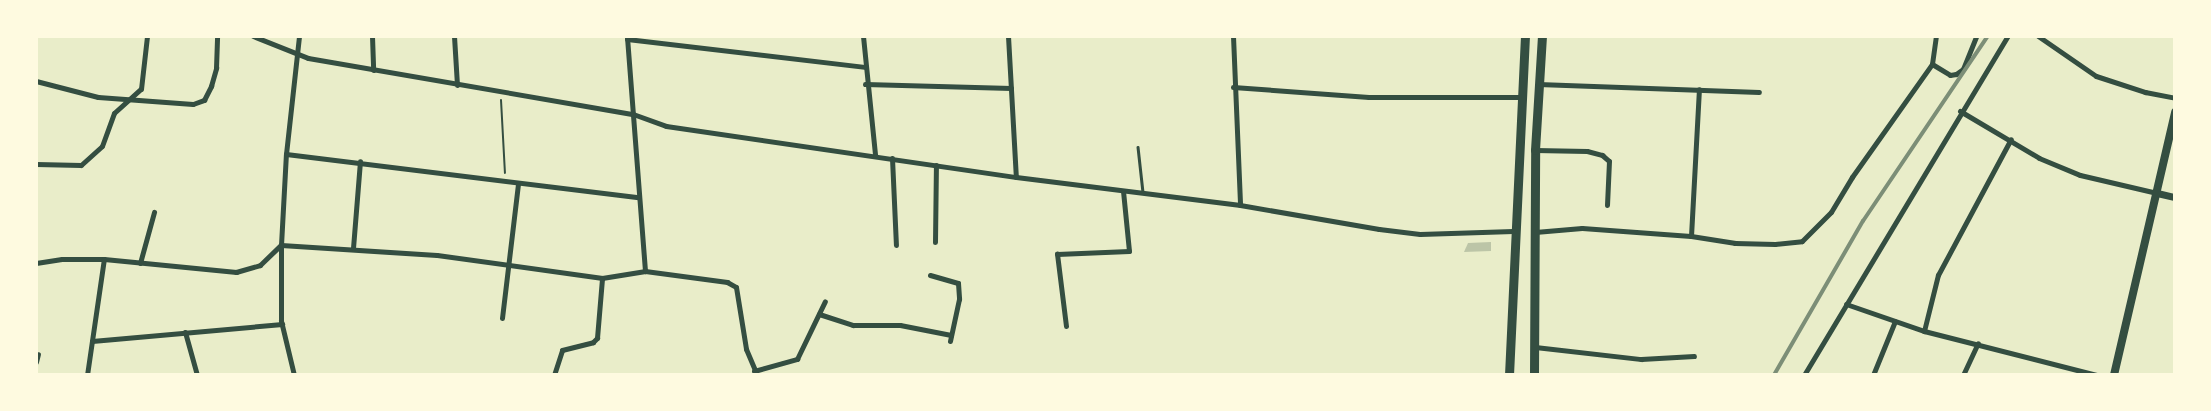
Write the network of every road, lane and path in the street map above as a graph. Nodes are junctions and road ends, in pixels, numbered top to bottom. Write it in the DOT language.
graph roads {
  1 [pos="147,36"];
  2 [pos="217,36"];
  3 [pos="253,36"];
  4 [pos="299,36"];
  5 [pos="372,36"];
  6 [pos="454,36"];
  7 [pos="862,36"];
  8 [pos="1008,36"];
  9 [pos="1233,36"];
  10 [pos="1542,36"];
  11 [pos="1936,36"];
  12 [pos="1976,36"];
  13 [pos="2008,36"];
  14 [pos="2038,36"];
  15 [pos="1525,37"];
  16 [pos="627,38"];
  17 [pos="297,54"];
  18 [pos="1932,64"];
  19 [pos="864,67"];
  20 [pos="373,70"];
  21 [pos="36,81"];
  22 [pos="866,84"];
  23 [pos="1538,84"];
  24 [pos="456,85"];
  25 [pos="1233,87"];
  26 [pos="1011,88"];
  27 [pos="1699,89"];
  28 [pos="501,91"];
  29 [pos="1759,92"];
  30 [pos="1521,97"];
  31 [pos="2175,98"];
  32 [pos="129,101"];
  33 [pos="1960,111"];
  34 [pos="2175,112"];
  35 [pos="633,114"];
  36 [pos="2011,140"];
  37 [pos="1138,147"];
  38 [pos="1535,150"];
  39 [pos="286,154"];
  40 [pos="875,155"];
  41 [pos="892,158"];
  42 [pos="360,161"];
  43 [pos="36,164"];
  44 [pos="936,165"];
  45 [pos="1016,177"];
  46 [pos="506,182"];
  47 [pos="518,184"];
  48 [pos="1123,191"];
  49 [pos="1143,193"];
  50 [pos="2157,193"];
  51 [pos="638,197"];
  52 [pos="2175,197"];
  53 [pos="1240,205"];
  54 [pos="1607,205"];
  55 [pos="154,212"];
  56 [pos="1513,231"];
  57 [pos="1535,232"];
  58 [pos="1691,236"];
  59 [pos="935,242"];
  60 [pos="281,245"];
  61 [pos="896,245"];
  62 [pos="353,248"];
  63 [pos="104,259"];
  64 [pos="140,262"];
  65 [pos="36,263"];
  66 [pos="509,266"];
  67 [pos="645,271"];
  68 [pos="930,275"];
  69 [pos="602,278"];
  70 [pos="825,301"];
  71 [pos="1846,304"];
  72 [pos="819,314"];
  73 [pos="502,318"];
  74 [pos="1895,321"];
  75 [pos="282,324"];
  76 [pos="1066,326"];
  77 [pos="1924,331"];
  78 [pos="185,332"];
  79 [pos="92,341"];
  80 [pos="1978,343"];
  81 [pos="1536,347"];
  82 [pos="38,354"];
  83 [pos="1694,356"];
  84 [pos="36,362"];
  85 [pos="756,373"];
  86 [pos="1509,373"];
  87 [pos="1534,373"];
  88 [pos="87,375"];
  89 [pos="197,375"];
  90 [pos="294,375"];
  91 [pos="554,375"];
  92 [pos="1804,375"];
  93 [pos="1873,375"];
  94 [pos="1963,375"];
  95 [pos="2096,375"];
  96 [pos="2114,375"];
  1 -- 32 [label="street"];
  2 -- 32 [label="street"];
  3 -- 17 [label="street"];
  4 -- 17 [label="street"];
  5 -- 20 [label="street"];
  6 -- 24 [label="street"];
  7 -- 19 [label="street"];
  8 -- 26 [label="street"];
  9 -- 25 [label="street"];
  10 -- 15 [label="highway"];
  10 -- 23 [label="highway"];
  11 -- 18 [label="street"];
  12 -- 18 [label="street"];
  13 -- 33 [label="street"];
  14 -- 31 [label="street"];
  15 -- 30 [label="highway"];
  16 -- 19 [label="street"];
  16 -- 35 [label="street"];
  17 -- 20 [label="street"];
  17 -- 39 [label="street"];
  18 -- 58 [label="street"];
  19 -- 22 [label="street"];
  20 -- 24 [label="street"];
  21 -- 32 [label="street"];
  22 -- 26 [label="street"];
  22 -- 40 [label="street"];
  23 -- 27 [label="street"];
  23 -- 38 [label="highway"];
  24 -- 28 [label="street"];
  25 -- 30 [label="street"];
  25 -- 53 [label="street"];
  26 -- 45 [label="street"];
  27 -- 29 [label="street"];
  27 -- 58 [label="street"];
  28 -- 35 [label="street"];
  28 -- 46 [label="path"];
  30 -- 56 [label="highway"];
  32 -- 43 [label="street"];
  33 -- 36 [label="street"];
  33 -- 71 [label="street"];
  34 -- 50 [label="main road"];
  35 -- 40 [label="street"];
  35 -- 51 [label="street"];
  36 -- 50 [label="street"];
  36 -- 77 [label="street"];
  37 -- 49 [label="lane"];
  38 -- 54 [label="street"];
  38 -- 57 [label="highway"];
  39 -- 42 [label="street"];
  39 -- 60 [label="street"];
  40 -- 41 [label="street"];
  41 -- 44 [label="street"];
  41 -- 61 [label="street"];
  42 -- 46 [label="street"];
  42 -- 62 [label="street"];
  44 -- 45 [label="street"];
  44 -- 59 [label="street"];
  45 -- 48 [label="street"];
  46 -- 47 [label="street"];
  47 -- 51 [label="street"];
  47 -- 66 [label="street"];
  48 -- 49 [label="street"];
  48 -- 76 [label="street"];
  49 -- 53 [label="street"];
  50 -- 52 [label="street"];
  50 -- 96 [label="main road"];
  51 -- 67 [label="street"];
  53 -- 56 [label="street"];
  55 -- 64 [label="street"];
  56 -- 86 [label="highway"];
  57 -- 58 [label="street"];
  57 -- 81 [label="highway"];
  60 -- 62 [label="street"];
  60 -- 64 [label="street"];
  60 -- 75 [label="street"];
  62 -- 66 [label="street"];
  63 -- 64 [label="street"];
  63 -- 65 [label="street"];
  63 -- 79 [label="street"];
  66 -- 69 [label="street"];
  66 -- 73 [label="street"];
  67 -- 69 [label="street"];
  67 -- 85 [label="street"];
  68 -- 72 [label="street"];
  69 -- 91 [label="street"];
  70 -- 72 [label="street"];
  71 -- 74 [label="street"];
  71 -- 92 [label="street"];
  72 -- 85 [label="street"];
  74 -- 77 [label="street"];
  74 -- 93 [label="street"];
  75 -- 78 [label="street"];
  75 -- 90 [label="street"];
  77 -- 80 [label="street"];
  78 -- 79 [label="street"];
  78 -- 89 [label="street"];
  79 -- 88 [label="street"];
  80 -- 94 [label="street"];
  80 -- 95 [label="street"];
  81 -- 83 [label="street"];
  81 -- 87 [label="highway"];
  82 -- 84 [label="street"];
}
